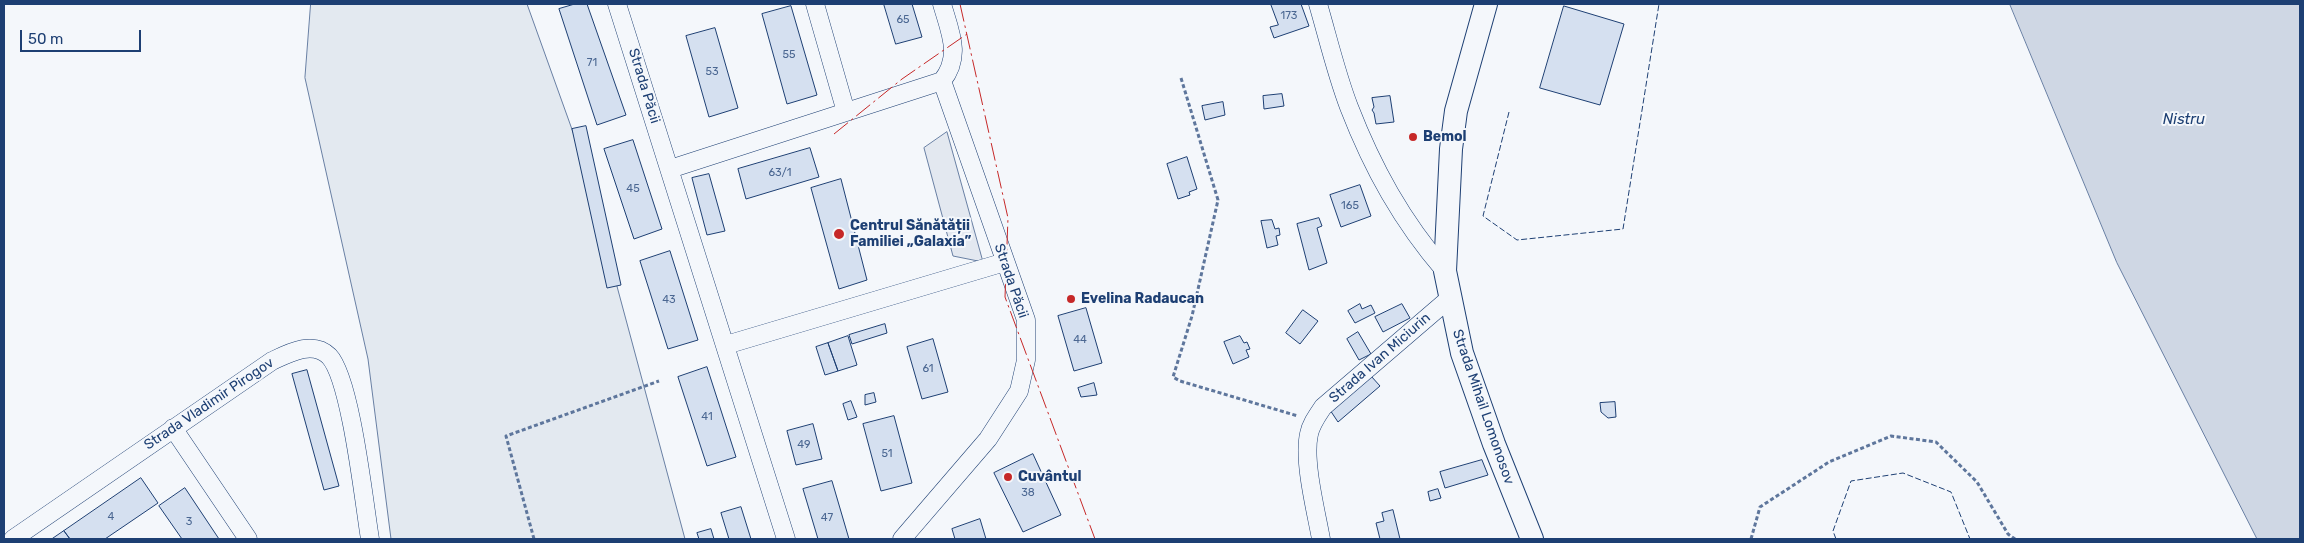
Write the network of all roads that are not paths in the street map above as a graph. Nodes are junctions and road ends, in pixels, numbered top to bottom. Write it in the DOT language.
graph roads {
  1 [pos="617,4"];
  2 [pos="815,4"];
  3 [pos="942,4"];
  4 [pos="1318,4"];
  5 [pos="1486,4"];
  6 [pos="942,81"];
  7 [pos="846,112"];
  8 [pos="670,169"];
  9 [pos="1005,262"];
  10 [pos="1445,271"];
  11 [pos="1450,298"];
  12 [pos="726,345"];
  13 [pos="173,428"];
  14 [pos="13,539"];
  15 [pos="248,539"];
  16 [pos="370,539"];
  17 [pos="786,539"];
  18 [pos="902,539"];
  19 [pos="1321,539"];
  20 [pos="1532,539"];
  1 -- 8 [label="street, Strada Păcii"];
  2 -- 7 [label="street"];
  3 -- 6 [label="street"];
  4 -- 10 [label="street, Strada Mihail Lomonosov"];
  5 -- 10 [label="main road"];
  6 -- 7 [label="street"];
  6 -- 9 [label="street, Strada Păcii"];
  7 -- 8 [label="street"];
  8 -- 12 [label="street, Strada Păcii"];
  9 -- 12 [label="street"];
  9 -- 18 [label="street, Strada Păcii"];
  10 -- 11 [label="main road, Strada Mihail Lomonosov"];
  11 -- 19 [label="street, Strada Ivan Miciurin"];
  11 -- 20 [label="main road, Strada Mihail Lomonosov"];
  12 -- 17 [label="street, Strada Păcii"];
  13 -- 14 [label="street, Strada Vladimir Pirogov"];
  13 -- 15 [label="street"];
  13 -- 16 [label="street, Strada Vladimir Pirogov"];
}
